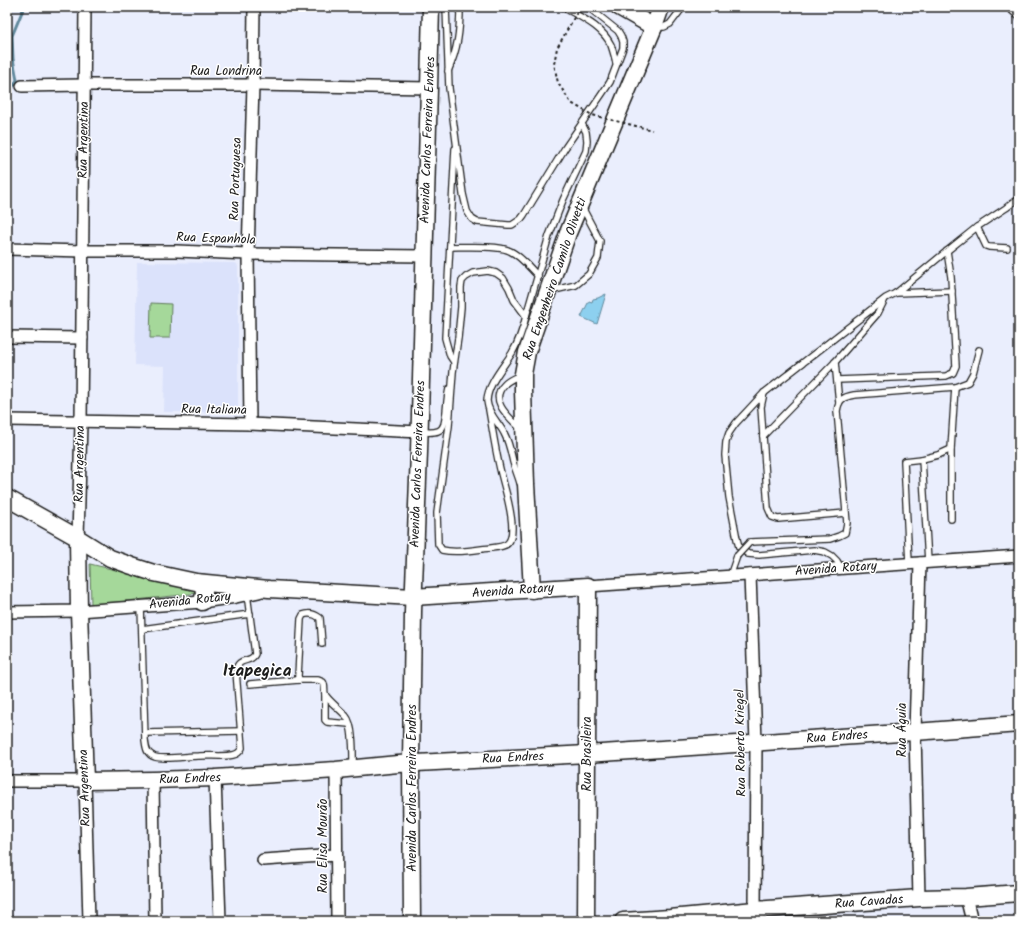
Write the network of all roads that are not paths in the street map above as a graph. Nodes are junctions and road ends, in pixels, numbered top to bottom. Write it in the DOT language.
graph roads {
  1 [pos="86,7"];
  2 [pos="254,7"];
  3 [pos="431,7"];
  4 [pos="446,7"];
  5 [pos="460,7"];
  6 [pos="563,7"];
  7 [pos="588,7"];
  8 [pos="619,7"];
  9 [pos="661,7"];
  10 [pos="683,7"];
  11 [pos="1008,7"];
  12 [pos="1019,17"];
  13 [pos="654,27"];
  14 [pos="616,64"];
  15 [pos="448,72"];
  16 [pos="84,85"];
  17 [pos="253,85"];
  18 [pos="22,86"];
  19 [pos="429,88"];
  20 [pos="582,124"];
  21 [pos="456,133"];
  22 [pos="1019,198"];
  23 [pos="580,203"];
  24 [pos="978,228"];
  25 [pos="450,247"];
  26 [pos="1007,248"];
  27 [pos="7,249"];
  28 [pos="82,251"];
  29 [pos="947,251"];
  30 [pos="248,254"];
  31 [pos="424,256"];
  32 [pos="538,276"];
  33 [pos="952,291"];
  34 [pos="548,292"];
  35 [pos="896,293"];
  36 [pos="886,298"];
  37 [pos="526,316"];
  38 [pos="7,337"];
  39 [pos="82,338"];
  40 [pos="979,350"];
  41 [pos="454,362"];
  42 [pos="835,362"];
  43 [pos="523,374"];
  44 [pos="837,380"];
  45 [pos="452,382"];
  46 [pos="954,387"];
  47 [pos="764,393"];
  48 [pos="839,402"];
  49 [pos="489,410"];
  50 [pos="7,420"];
  51 [pos="81,422"];
  52 [pos="250,424"];
  53 [pos="420,432"];
  54 [pos="524,432"];
  55 [pos="763,436"];
  56 [pos="951,449"];
  57 [pos="922,459"];
  58 [pos="7,498"];
  59 [pos="528,510"];
  60 [pos="846,513"];
  61 [pos="951,520"];
  62 [pos="78,538"];
  63 [pos="1019,556"];
  64 [pos="919,563"];
  65 [pos="840,568"];
  66 [pos="750,575"];
  67 [pos="730,576"];
  68 [pos="203,583"];
  69 [pos="588,586"];
  70 [pos="269,589"];
  71 [pos="532,590"];
  72 [pos="247,594"];
  73 [pos="414,597"];
  74 [pos="202,602"];
  75 [pos="141,606"];
  76 [pos="79,611"];
  77 [pos="7,612"];
  78 [pos="250,614"];
  79 [pos="142,628"];
  80 [pos="322,644"];
  81 [pos="299,680"];
  82 [pos="250,684"];
  83 [pos="325,694"];
  84 [pos="349,724"];
  85 [pos="1019,724"];
  86 [pos="241,731"];
  87 [pos="915,732"];
  88 [pos="145,733"];
  89 [pos="756,742"];
  90 [pos="587,754"];
  91 [pos="411,763"];
  92 [pos="353,768"];
  93 [pos="336,770"];
  94 [pos="215,778"];
  95 [pos="153,780"];
  96 [pos="7,781"];
  97 [pos="85,781"];
  98 [pos="336,855"];
  99 [pos="262,860"];
  100 [pos="1019,893"];
  101 [pos="966,897"];
  102 [pos="919,898"];
  103 [pos="755,913"];
  104 [pos="89,921"];
  105 [pos="155,921"];
  106 [pos="220,921"];
  107 [pos="337,921"];
  108 [pos="412,921"];
  109 [pos="586,921"];
  110 [pos="623,921"];
  111 [pos="972,921"];
  1 -- 16 [label="street, Rua Argentina"];
  2 -- 17 [label="street, Rua Portuguesa"];
  3 -- 19 [label="street, Avenida Carlos Ferreira Endres"];
  4 -- 15 [label="lane"];
  5 -- 15 [label="lane"];
  6 -- 14 [label="lane"];
  7 -- 14 [label="lane"];
  8 -- 13 [label="street"];
  9 -- 13 [label="street, Rua Engenheiro Camilo Olivetti"];
  10 -- 13 [label="lane"];
  11 -- 12 [label="lane"];
  13 -- 23 [label="street, Rua Engenheiro Camilo Olivetti"];
  14 -- 20 [label="lane"];
  15 -- 21 [label="lane"];
  16 -- 17 [label="street, Rua Londrina"];
  16 -- 18 [label="street, Rua Londrina"];
  16 -- 28 [label="street, Rua Argentina"];
  17 -- 19 [label="street, Rua Londrina"];
  17 -- 30 [label="street, Rua Portuguesa"];
  19 -- 31 [label="street, Avenida Carlos Ferreira Endres"];
  20 -- 21 [label="lane"];
  20 -- 32 [label="lane"];
  21 -- 25 [label="lane"];
  22 -- 24 [label="lane"];
  23 -- 34 [label="street, Rua Engenheiro Camilo Olivetti"];
  23 -- 34 [label="lane"];
  24 -- 26 [label="lane"];
  24 -- 29 [label="lane"];
  25 -- 32 [label="lane"];
  25 -- 41 [label="lane"];
  27 -- 28 [label="street, Rua Espanhola"];
  28 -- 30 [label="street, Rua Espanhola"];
  28 -- 39 [label="street, Rua Argentina"];
  29 -- 33 [label="lane"];
  29 -- 35 [label="lane"];
  30 -- 31 [label="street, Rua Espanhola"];
  30 -- 52 [label="street, Rua Portuguesa"];
  31 -- 53 [label="street, Avenida Carlos Ferreira Endres"];
  32 -- 37 [label="lane"];
  33 -- 35 [label="lane"];
  33 -- 44 [label="lane"];
  34 -- 43 [label="street, Rua Engenheiro Camilo Olivetti"];
  35 -- 36 [label="lane"];
  36 -- 42 [label="lane"];
  36 -- 47 [label="lane"];
  37 -- 41 [label="lane"];
  37 -- 49 [label="lane"];
  38 -- 39 [label="street"];
  39 -- 51 [label="street, Rua Argentina"];
  40 -- 46 [label="lane"];
  41 -- 45 [label="lane"];
  42 -- 44 [label="lane"];
  42 -- 55 [label="lane"];
  43 -- 54 [label="street, Rua Engenheiro Camilo Olivetti"];
  43 -- 54 [label="lane"];
  44 -- 48 [label="lane"];
  45 -- 49 [label="lane"];
  45 -- 53 [label="lane"];
  46 -- 48 [label="lane"];
  46 -- 56 [label="lane"];
  47 -- 55 [label="lane"];
  47 -- 65 [label="lane"];
  48 -- 60 [label="lane"];
  49 -- 59 [label="lane"];
  50 -- 51 [label="street, Rua Italiana"];
  51 -- 52 [label="street, Rua Italiana"];
  51 -- 62 [label="street, Rua Argentina"];
  52 -- 53 [label="street, Rua Italiana"];
  53 -- 73 [label="street, Avenida Carlos Ferreira Endres"];
  54 -- 59 [label="street, Rua Engenheiro Camilo Olivetti"];
  55 -- 60 [label="lane"];
  56 -- 57 [label="lane"];
  56 -- 61 [label="lane"];
  57 -- 64 [label="lane"];
  57 -- 64 [label="lane"];
  58 -- 62 [label="street"];
  59 -- 71 [label="street, Rua Engenheiro Camilo Olivetti"];
  60 -- 67 [label="lane, bridge"];
  62 -- 68 [label="street"];
  62 -- 76 [label="street, Rua Argentina"];
  63 -- 64 [label="street, Avenida Rotary"];
  64 -- 65 [label="street, Avenida Rotary"];
  64 -- 87 [label="street, Rua Águia"];
  65 -- 66 [label="street, Avenida Rotary"];
  66 -- 67 [label="street, Avenida Rotary"];
  66 -- 89 [label="street, Rua Roberto Kriegel"];
  67 -- 69 [label="street, Avenida Rotary"];
  68 -- 70 [label="street"];
  68 -- 74 [label="street"];
  69 -- 71 [label="street, Avenida Rotary"];
  69 -- 90 [label="street, Rua Brasileira"];
  70 -- 72 [label="street, Avenida Rotary"];
  70 -- 73 [label="street, Avenida Rotary"];
  71 -- 73 [label="street, Avenida Rotary"];
  72 -- 74 [label="street, Avenida Rotary"];
  72 -- 78 [label="lane"];
  73 -- 91 [label="street, Avenida Carlos Ferreira Endres"];
  74 -- 75 [label="street, Avenida Rotary"];
  75 -- 76 [label="street, Avenida Rotary"];
  75 -- 79 [label="lane"];
  76 -- 77 [label="street, Avenida Rotary"];
  76 -- 97 [label="street, Rua Argentina"];
  78 -- 79 [label="lane"];
  78 -- 86 [label="lane"];
  79 -- 88 [label="lane"];
  80 -- 81 [label="lane"];
  81 -- 82 [label="lane"];
  81 -- 83 [label="lane"];
  83 -- 84 [label="lane"];
  83 -- 84 [label="lane"];
  84 -- 92 [label="lane"];
  85 -- 87 [label="street, Rua Endres"];
  86 -- 88 [label="lane"];
  86 -- 88 [label="lane"];
  87 -- 89 [label="street, Rua Endres"];
  87 -- 102 [label="street, Rua Águia"];
  89 -- 90 [label="street, Rua Endres"];
  89 -- 103 [label="street, Rua Roberto Kriegel"];
  90 -- 91 [label="street, Rua Endres"];
  90 -- 109 [label="street, Rua Brasileira"];
  91 -- 92 [label="street, Rua Endres"];
  91 -- 108 [label="street, Avenida Carlos Ferreira Endres"];
  92 -- 93 [label="street, Rua Endres"];
  93 -- 94 [label="street, Rua Endres"];
  93 -- 98 [label="street, Rua Elisa Mourão"];
  94 -- 95 [label="street, Rua Endres"];
  94 -- 106 [label="street"];
  95 -- 97 [label="street, Rua Endres"];
  95 -- 105 [label="street"];
  96 -- 97 [label="street, Rua Endres"];
  97 -- 104 [label="street, Rua Argentina"];
  98 -- 99 [label="street"];
  98 -- 107 [label="street, Rua Elisa Mourão"];
  100 -- 101 [label="street, Rua Cavadas"];
  101 -- 102 [label="street, Rua Cavadas"];
  101 -- 111 [label="street"];
  102 -- 103 [label="street, Rua Cavadas"];
  103 -- 110 [label="street, Rua Cavadas"];
}
